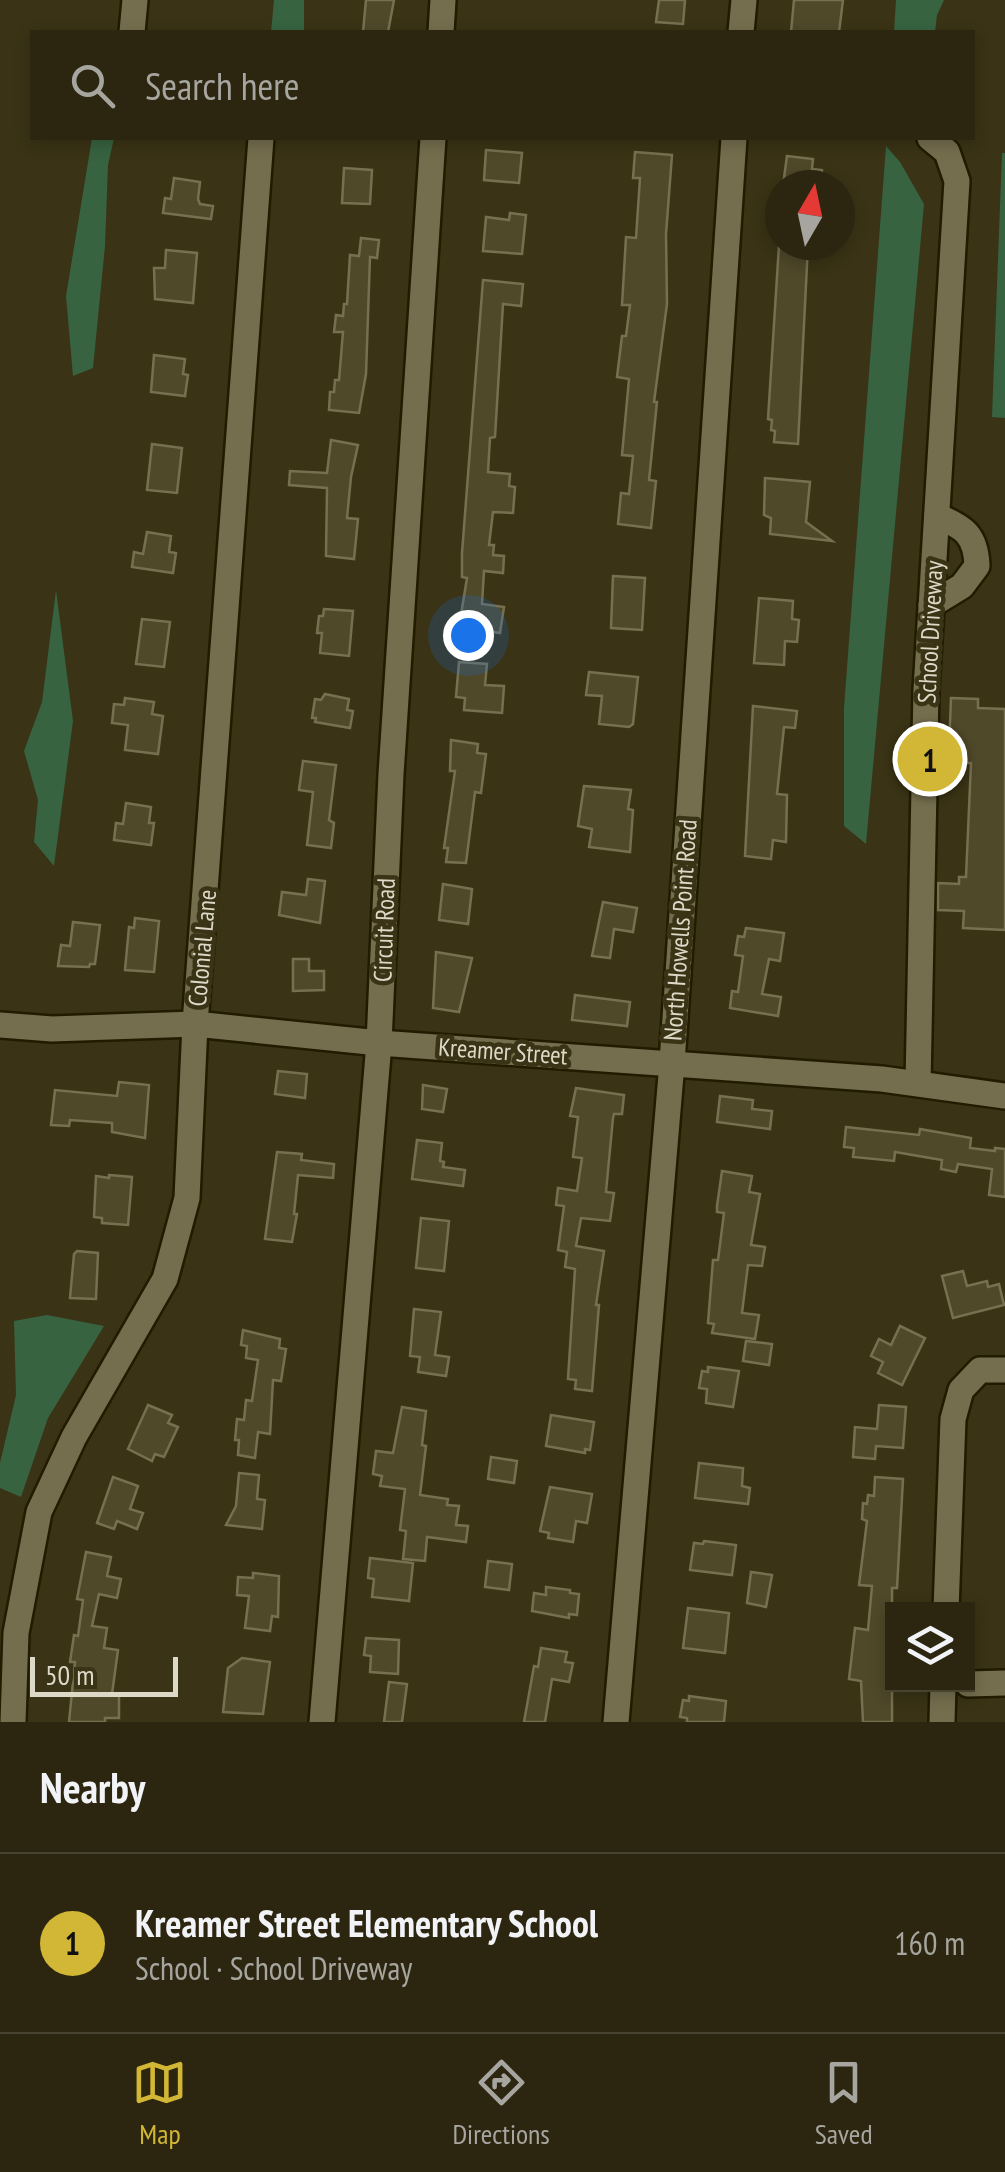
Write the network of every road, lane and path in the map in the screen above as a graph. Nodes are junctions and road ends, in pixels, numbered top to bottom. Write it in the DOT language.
graph roads {
  1 [pos="134,0"];
  2 [pos="443,0"];
  3 [pos="744,0"];
  4 [pos="132,30"];
  5 [pos="441,30"];
  6 [pos="741,30"];
  7 [pos="261,140"];
  8 [pos="434,140"];
  9 [pos="734,140"];
  10 [pos="932,140"];
  11 [pos="936,516"];
  12 [pos="931,604"];
  13 [pos="195,1024"];
  14 [pos="0,1026"];
  15 [pos="379,1043"];
  16 [pos="672,1063"];
  17 [pos="918,1083"];
  18 [pos="1005,1096"];
  19 [pos="1005,1370"];
  20 [pos="946,1602"];
  21 [pos="975,1684"];
  22 [pos="1005,1684"];
  23 [pos="943,1692"];
  24 [pos="13,1722"];
  25 [pos="322,1722"];
  26 [pos="616,1722"];
  27 [pos="942,1722"];
  1 -- 4 [label="street"];
  2 -- 5 [label="street"];
  3 -- 6 [label="street"];
  7 -- 13 [label="street, Colonial Lane"];
  8 -- 15 [label="street, Circuit Road"];
  9 -- 16 [label="street, North Howells Point Road"];
  10 -- 11 [label="street, School Driveway"];
  11 -- 12 [label="street, School Driveway"];
  11 -- 12 [label="street"];
  12 -- 17 [label="street, School Driveway"];
  13 -- 14 [label="street, Kreamer Street"];
  13 -- 15 [label="street, Kreamer Street"];
  13 -- 24 [label="street, Colonial Lane"];
  15 -- 16 [label="street, Kreamer Street"];
  15 -- 25 [label="street, Circuit Road"];
  16 -- 17 [label="street, Kreamer Street"];
  16 -- 26 [label="street, North Howells Point Road"];
  17 -- 18 [label="street, Kreamer Street"];
  19 -- 20 [label="street"];
  21 -- 22 [label="street"];
  23 -- 27 [label="street"];
}
